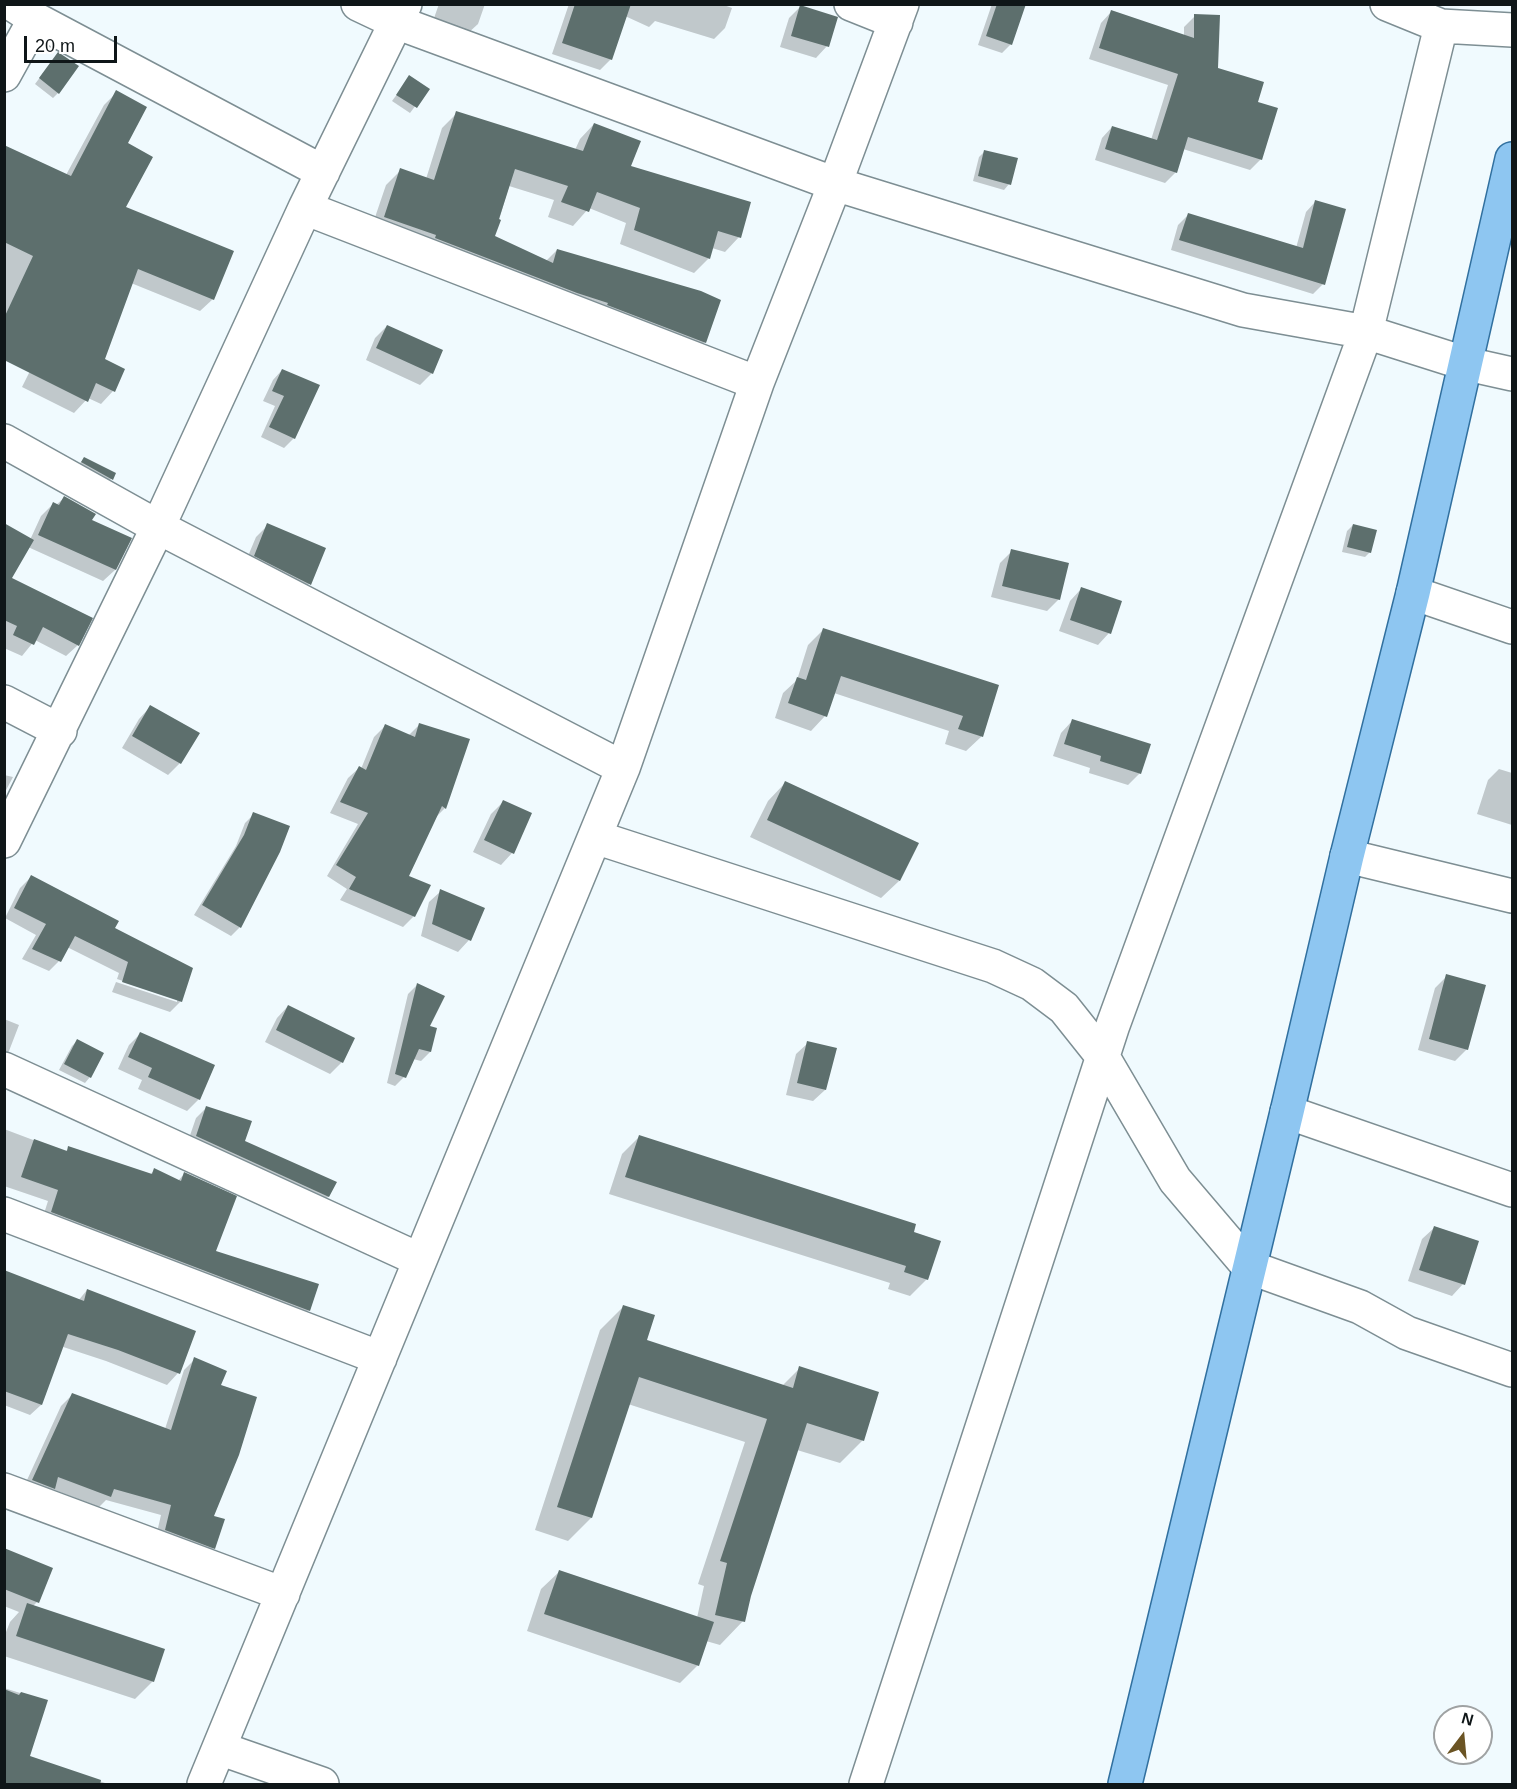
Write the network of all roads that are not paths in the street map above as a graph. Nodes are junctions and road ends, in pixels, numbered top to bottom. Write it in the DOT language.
graph roads {
  1 [pos="358,4"];
  2 [pos="851,4"];
  3 [pos="1387,4"];
  4 [pos="24,12"];
  5 [pos="400,13"];
  6 [pos="899,13"];
  7 [pos="1441,26"];
  8 [pos="1512,30"];
  9 [pos="4,75"];
  10 [pos="1512,159"];
  11 [pos="323,172"];
  12 [pos="835,184"];
  13 [pos="305,208"];
  14 [pos="1366,332"];
  15 [pos="1467,364"];
  16 [pos="1512,374"];
  17 [pos="757,383"];
  18 [pos="4,441"];
  19 [pos="158,527"];
  20 [pos="1413,593"];
  21 [pos="1512,627"];
  22 [pos="4,702"];
  23 [pos="60,731"];
  24 [pos="624,768"];
  25 [pos="595,837"];
  26 [pos="4,841"];
  27 [pos="1347,856"];
  28 [pos="1512,896"];
  29 [pos="1103,1057"];
  30 [pos="4,1069"];
  31 [pos="1287,1112"];
  32 [pos="1512,1190"];
  33 [pos="4,1215"];
  34 [pos="420,1260"];
  35 [pos="1249,1266"];
  36 [pos="380,1358"];
  37 [pos="1512,1370"];
  38 [pos="4,1490"];
  39 [pos="283,1594"];
  40 [pos="219,1748"];
  41 [pos="1125,1784"];
  42 [pos="204,1785"];
  43 [pos="322,1785"];
  44 [pos="866,1785"];
  1 -- 5 [label="street"];
  2 -- 6 [label="street"];
  3 -- 7 [label="street"];
  4 -- 9 [label="street"];
  4 -- 11 [label="street"];
  5 -- 11 [label="street"];
  5 -- 12 [label="street"];
  6 -- 12 [label="street"];
  7 -- 8 [label="street"];
  7 -- 14 [label="street"];
  10 -- 15 [label="main road"];
  11 -- 13 [label="street"];
  12 -- 14 [label="street"];
  12 -- 17 [label="street"];
  13 -- 17 [label="street"];
  13 -- 19 [label="street"];
  14 -- 15 [label="street"];
  14 -- 29 [label="street"];
  15 -- 16 [label="street"];
  15 -- 20 [label="main road"];
  17 -- 24 [label="street"];
  18 -- 19 [label="street"];
  19 -- 23 [label="street"];
  19 -- 24 [label="street"];
  20 -- 21 [label="street"];
  20 -- 27 [label="main road"];
  22 -- 23 [label="street"];
  23 -- 26 [label="street"];
  24 -- 25 [label="street"];
  25 -- 29 [label="street"];
  25 -- 34 [label="street"];
  27 -- 28 [label="street"];
  27 -- 31 [label="main road"];
  29 -- 35 [label="street"];
  29 -- 44 [label="street"];
  30 -- 34 [label="street"];
  31 -- 32 [label="street"];
  31 -- 35 [label="main road"];
  33 -- 36 [label="street"];
  34 -- 36 [label="street"];
  35 -- 37 [label="street"];
  35 -- 41 [label="main road"];
  36 -- 39 [label="street"];
  38 -- 39 [label="street"];
  39 -- 40 [label="street"];
  40 -- 42 [label="street"];
  40 -- 43 [label="street"];
}
